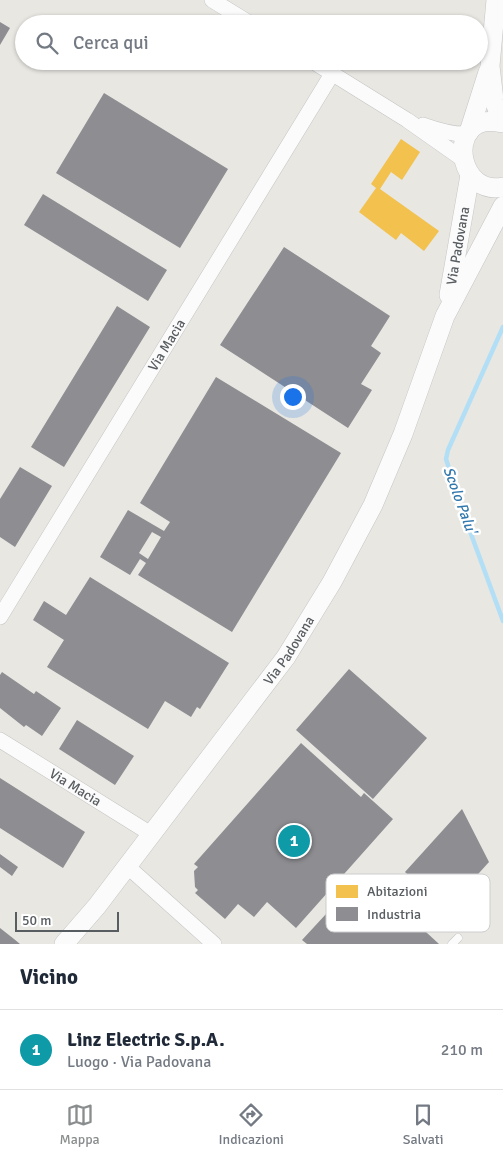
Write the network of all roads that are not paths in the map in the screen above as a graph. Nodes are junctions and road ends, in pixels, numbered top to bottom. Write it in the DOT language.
graph roads {
  1 [pos="212,0"];
  2 [pos="496,0"];
  3 [pos="236,15"];
  4 [pos="490,66"];
  5 [pos="326,70"];
  6 [pos="332,74"];
  7 [pos="407,120"];
  8 [pos="503,122"];
  9 [pos="468,133"];
  10 [pos="467,168"];
  11 [pos="503,187"];
  12 [pos="503,206"];
  13 [pos="445,316"];
  14 [pos="0,617"];
  15 [pos="0,740"];
  16 [pos="151,834"];
  17 [pos="127,866"];
  18 [pos="64,944"];
  19 [pos="214,944"];
  1 -- 3 [label="street"];
  2 -- 4 [label="street, Via Padovana"];
  4 -- 8 [label="street, Via Padovana"];
  4 -- 9 [label="street, Via Padovana"];
  5 -- 6 [label="street"];
  6 -- 7 [label="street"];
  6 -- 14 [label="street, Via Macia"];
  7 -- 9 [label="street"];
  7 -- 10 [label="street"];
  8 -- 9 [label="street, Via Padovana"];
  9 -- 10 [label="street, Via Padovana"];
  10 -- 11 [label="street"];
  10 -- 13 [label="street, Via Padovana"];
  12 -- 13 [label="street, Via Padovana"];
  13 -- 16 [label="street, Via Padovana"];
  15 -- 16 [label="street, Via Macia"];
  16 -- 17 [label="street, Via Padovana"];
  17 -- 18 [label="street, Via Padovana"];
  17 -- 19 [label="street"];
}
